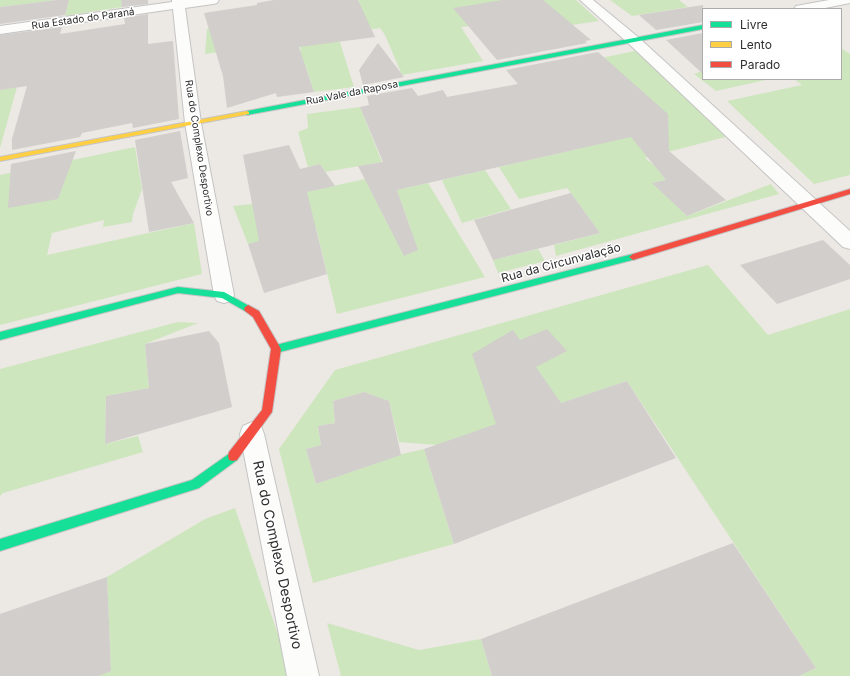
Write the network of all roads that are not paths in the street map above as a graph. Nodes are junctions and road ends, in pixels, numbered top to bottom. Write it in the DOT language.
graph roads {
  1 [pos="213,0"];
  2 [pos="586,0"];
  3 [pos="849,0"];
  4 [pos="178,2"];
  5 [pos="805,8"];
  6 [pos="702,27"];
  7 [pos="0,30"];
  8 [pos="632,40"];
  9 [pos="193,123"];
  10 [pos="0,160"];
  11 [pos="850,191"];
  12 [pos="808,204"];
  13 [pos="850,242"];
  14 [pos="224,295"];
  15 [pos="0,336"];
  16 [pos="276,349"];
  17 [pos="252,434"];
  18 [pos="0,545"];
  19 [pos="303,676"];
  1 -- 4 [label="street, Rua Estado do Paraná"];
  2 -- 8 [label="street"];
  3 -- 5 [label="street"];
  4 -- 7 [label="street, Rua Estado do Paraná"];
  4 -- 9 [label="street, Rua do Complexo Desportivo"];
  6 -- 8 [label="street, Rua Vale da Raposa"];
  8 -- 9 [label="street, Rua Vale da Raposa"];
  8 -- 12 [label="street"];
  9 -- 10 [label="street, Rua Vale da Raposa"];
  9 -- 14 [label="street, Rua do Complexo Desportivo"];
  11 -- 12 [label="street, Rua da Circunvalação"];
  12 -- 13 [label="street"];
  12 -- 16 [label="street, Rua da Circunvalação"];
  14 -- 15 [label="street"];
  14 -- 16 [label="street"];
  16 -- 17 [label="street"];
  17 -- 18 [label="street"];
  17 -- 19 [label="street, Rua do Complexo Desportivo"];
}
